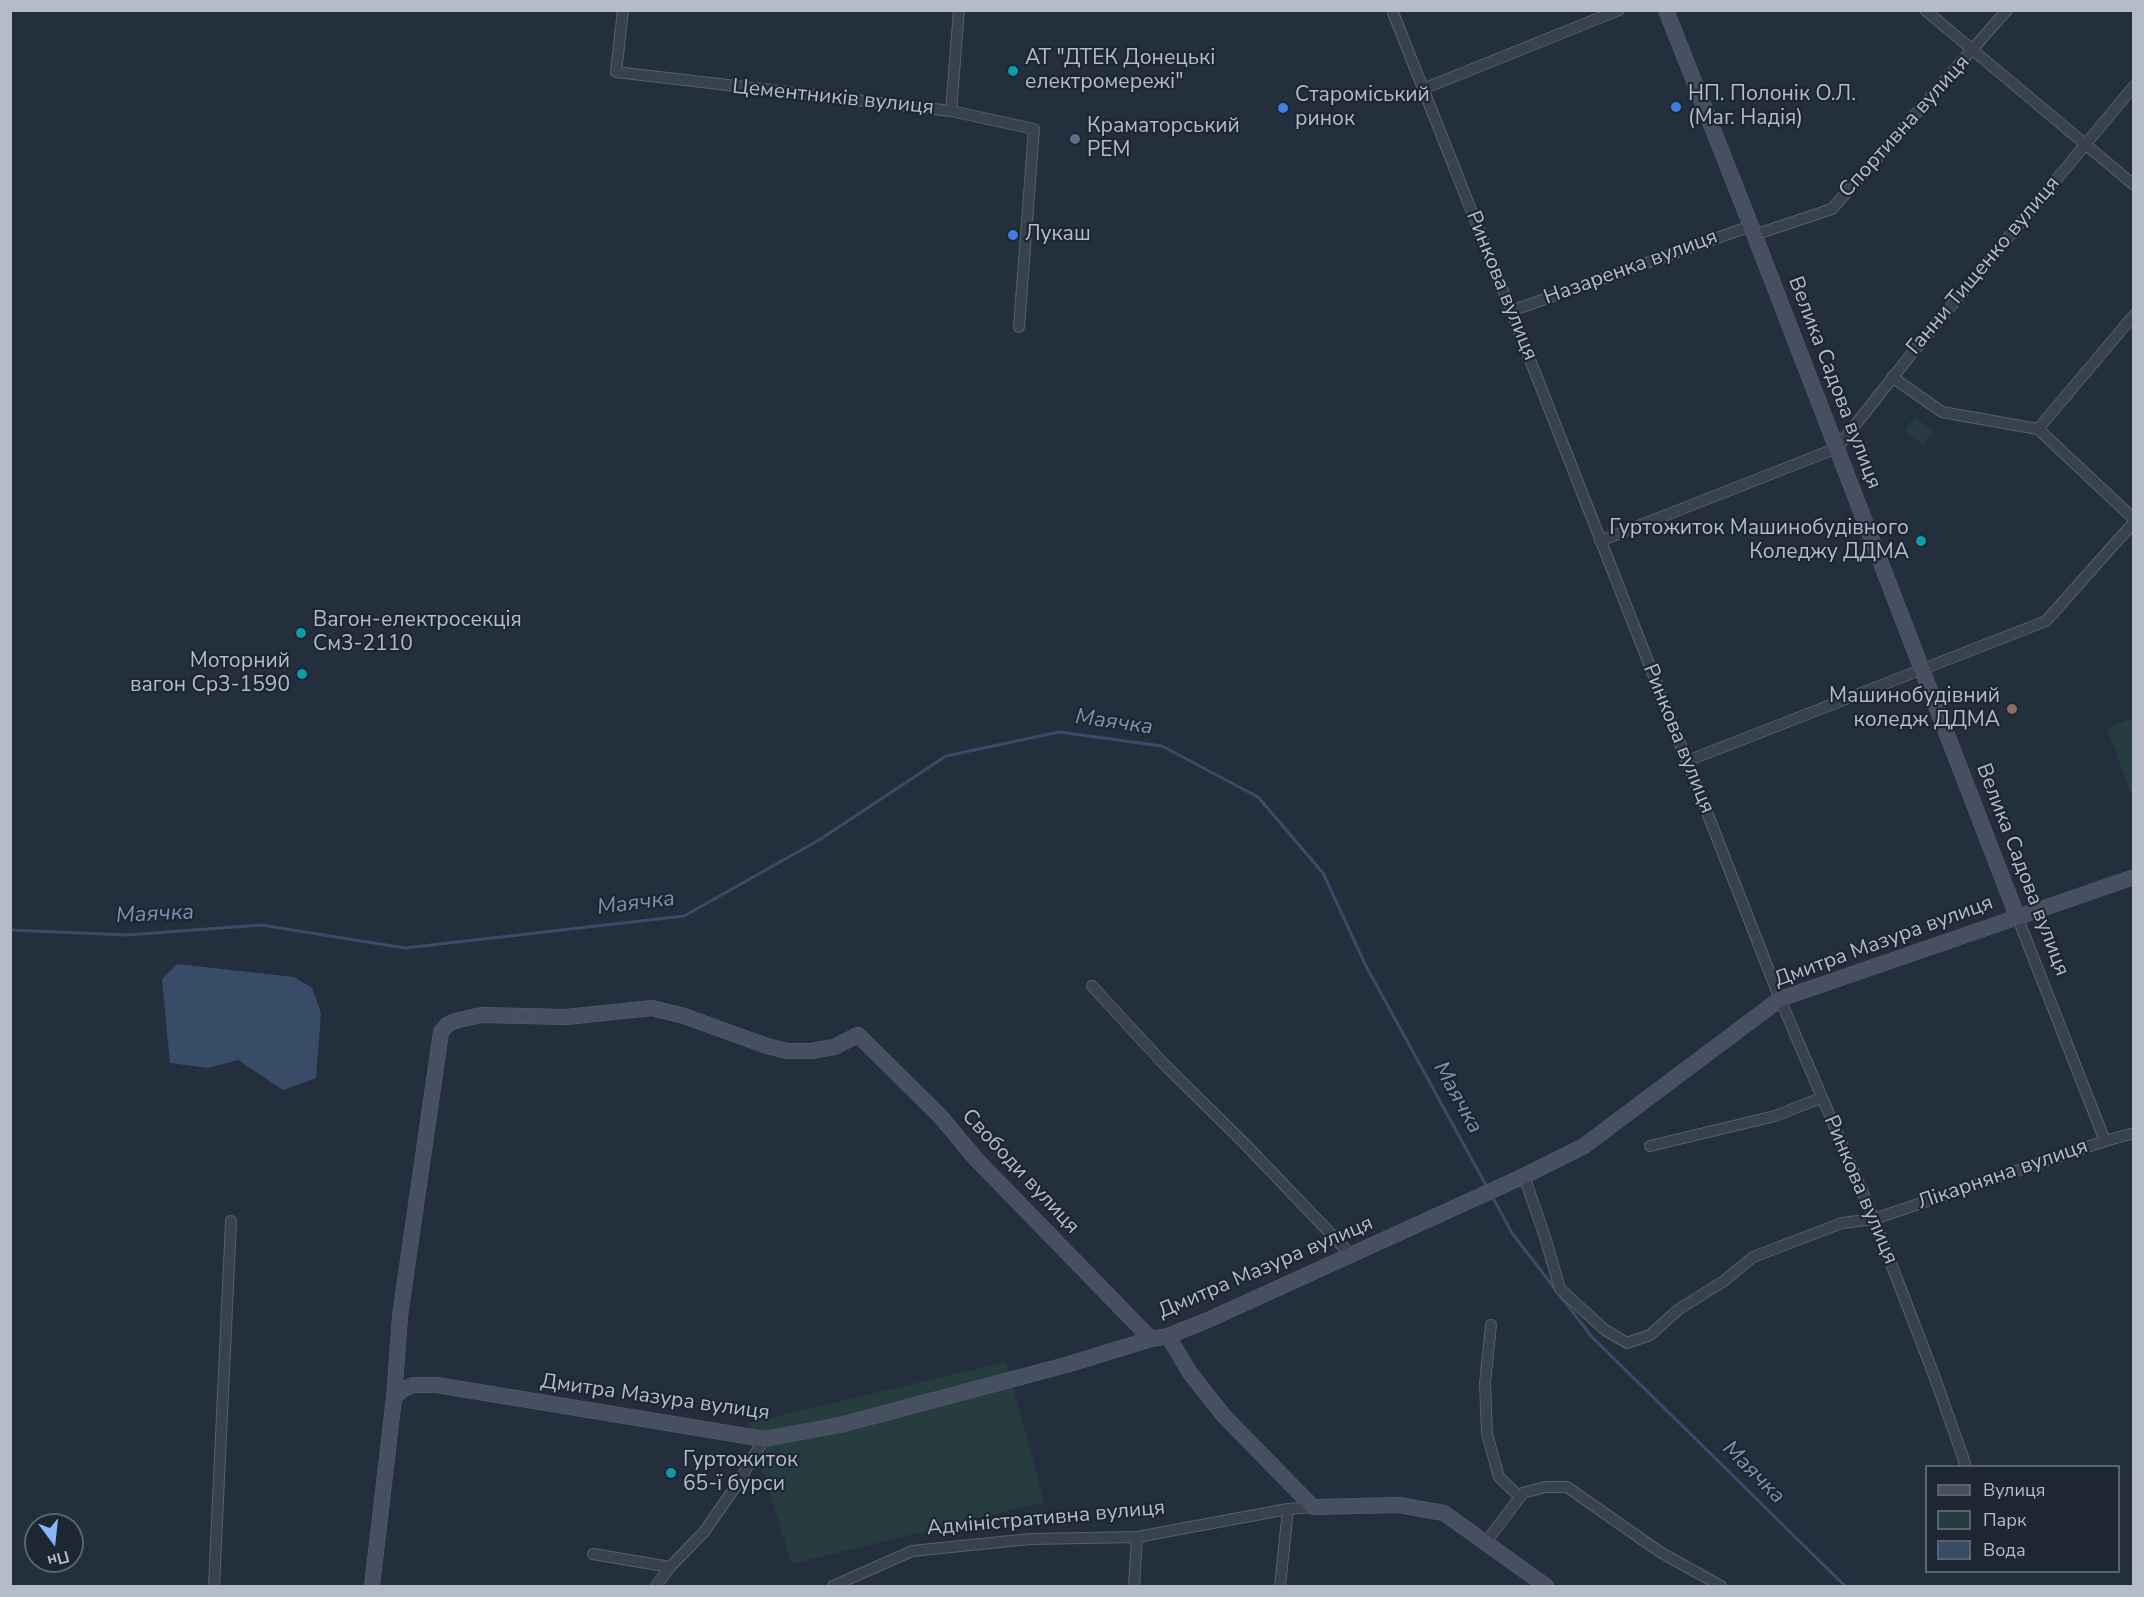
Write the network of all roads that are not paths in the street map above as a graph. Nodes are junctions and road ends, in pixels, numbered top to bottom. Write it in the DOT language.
graph roads {
  1 [pos="623,10"];
  2 [pos="959,10"];
  3 [pos="1392,10"];
  4 [pos="1619,10"];
  5 [pos="1666,10"];
  6 [pos="1925,10"];
  7 [pos="2007,10"];
  8 [pos="1973,51"];
  9 [pos="2133,86"];
  10 [pos="1423,89"];
  11 [pos="951,111"];
  12 [pos="2085,144"];
  13 [pos="2133,185"];
  14 [pos="1753,230"];
  15 [pos="1511,311"];
  16 [pos="2133,315"];
  17 [pos="1019,327"];
  18 [pos="1892,377"];
  19 [pos="2037,429"];
  20 [pos="1837,448"];
  21 [pos="2133,520"];
  22 [pos="1600,541"];
  23 [pos="1922,668"];
  24 [pos="1688,761"];
  25 [pos="2133,877"];
  26 [pos="2017,916"];
  27 [pos="1092,986"];
  28 [pos="1780,999"];
  29 [pos="1821,1098"];
  30 [pos="2133,1133"];
  31 [pos="2105,1141"];
  32 [pos="1650,1146"];
  33 [pos="1518,1179"];
  34 [pos="1874,1219"];
  35 [pos="231,1221"];
  36 [pos="1351,1255"];
  37 [pos="1491,1325"];
  38 [pos="1168,1336"];
  39 [pos="1151,1339"];
  40 [pos="394,1398"];
  41 [pos="764,1439"];
  42 [pos="1965,1465"];
  43 [pos="1520,1497"];
  44 [pos="1313,1507"];
  45 [pos="1288,1509"];
  46 [pos="1137,1537"];
  47 [pos="1486,1542"];
  48 [pos="593,1554"];
  49 [pos="670,1567"];
  50 [pos="214,1587"];
  51 [pos="372,1587"];
  52 [pos="656,1587"];
  53 [pos="833,1587"];
  54 [pos="1134,1587"];
  55 [pos="1280,1587"];
  56 [pos="1546,1587"];
  57 [pos="1721,1587"];
  1 -- 11 [label="street, Цементників вулиця"];
  2 -- 11 [label="street, Цементників вулиця"];
  3 -- 10 [label="street, Ринкова вулиця"];
  4 -- 10 [label="street"];
  5 -- 14 [label="street, Велика Садова вулиця"];
  6 -- 8 [label="street"];
  7 -- 8 [label="street, Спортивна вулиця"];
  8 -- 12 [label="street"];
  8 -- 14 [label="street, Спортивна вулиця"];
  9 -- 12 [label="street, Ганни Тищенко вулиця"];
  10 -- 15 [label="street, Ринкова вулиця"];
  11 -- 17 [label="street"];
  12 -- 13 [label="street"];
  12 -- 18 [label="street, Ганни Тищенко вулиця"];
  14 -- 15 [label="street, Назаренка вулиця"];
  14 -- 20 [label="street, Велика Садова вулиця"];
  15 -- 22 [label="street, Ринкова вулиця"];
  16 -- 19 [label="street"];
  18 -- 19 [label="street"];
  18 -- 20 [label="street, Ганни Тищенко вулиця"];
  19 -- 21 [label="street"];
  20 -- 22 [label="street"];
  20 -- 23 [label="street, Велика Садова вулиця"];
  21 -- 23 [label="street"];
  22 -- 24 [label="street, Ринкова вулиця"];
  23 -- 24 [label="street"];
  23 -- 26 [label="street, Велика Садова вулиця"];
  24 -- 28 [label="street, Ринкова вулиця"];
  25 -- 26 [label="street, Дмитра Мазура вулиця"];
  26 -- 28 [label="street, Дмитра Мазура вулиця"];
  26 -- 31 [label="street, Велика Садова вулиця"];
  27 -- 36 [label="street"];
  28 -- 29 [label="street, Ринкова вулиця"];
  28 -- 33 [label="street, Дмитра Мазура вулиця"];
  29 -- 32 [label="street"];
  29 -- 34 [label="street, Ринкова вулиця"];
  30 -- 31 [label="street, Лікарняна вулиця"];
  31 -- 34 [label="street, Лікарняна вулиця"];
  33 -- 34 [label="street, Лікарняна вулиця"];
  33 -- 36 [label="street, Дмитра Мазура вулиця"];
  34 -- 42 [label="street, Ринкова вулиця"];
  35 -- 50 [label="street"];
  36 -- 38 [label="street, Дмитра Мазура вулиця"];
  37 -- 43 [label="street"];
  38 -- 39 [label="street, Дмитра Мазура вулиця"];
  38 -- 44 [label="street"];
  39 -- 40 [label="street, Свободи вулиця"];
  39 -- 41 [label="street, Дмитра Мазура вулиця"];
  40 -- 41 [label="street, Дмитра Мазура вулиця"];
  40 -- 51 [label="street"];
  41 -- 49 [label="street"];
  43 -- 47 [label="street"];
  43 -- 57 [label="street"];
  44 -- 45 [label="street, Адміністративна вулиця"];
  44 -- 47 [label="street, Адміністративна вулиця"];
  45 -- 46 [label="street, Адміністративна вулиця"];
  45 -- 55 [label="street"];
  46 -- 53 [label="street, Адміністративна вулиця"];
  46 -- 54 [label="street"];
  47 -- 56 [label="street, Адміністративна вулиця"];
  48 -- 49 [label="street"];
  49 -- 52 [label="street"];
}
